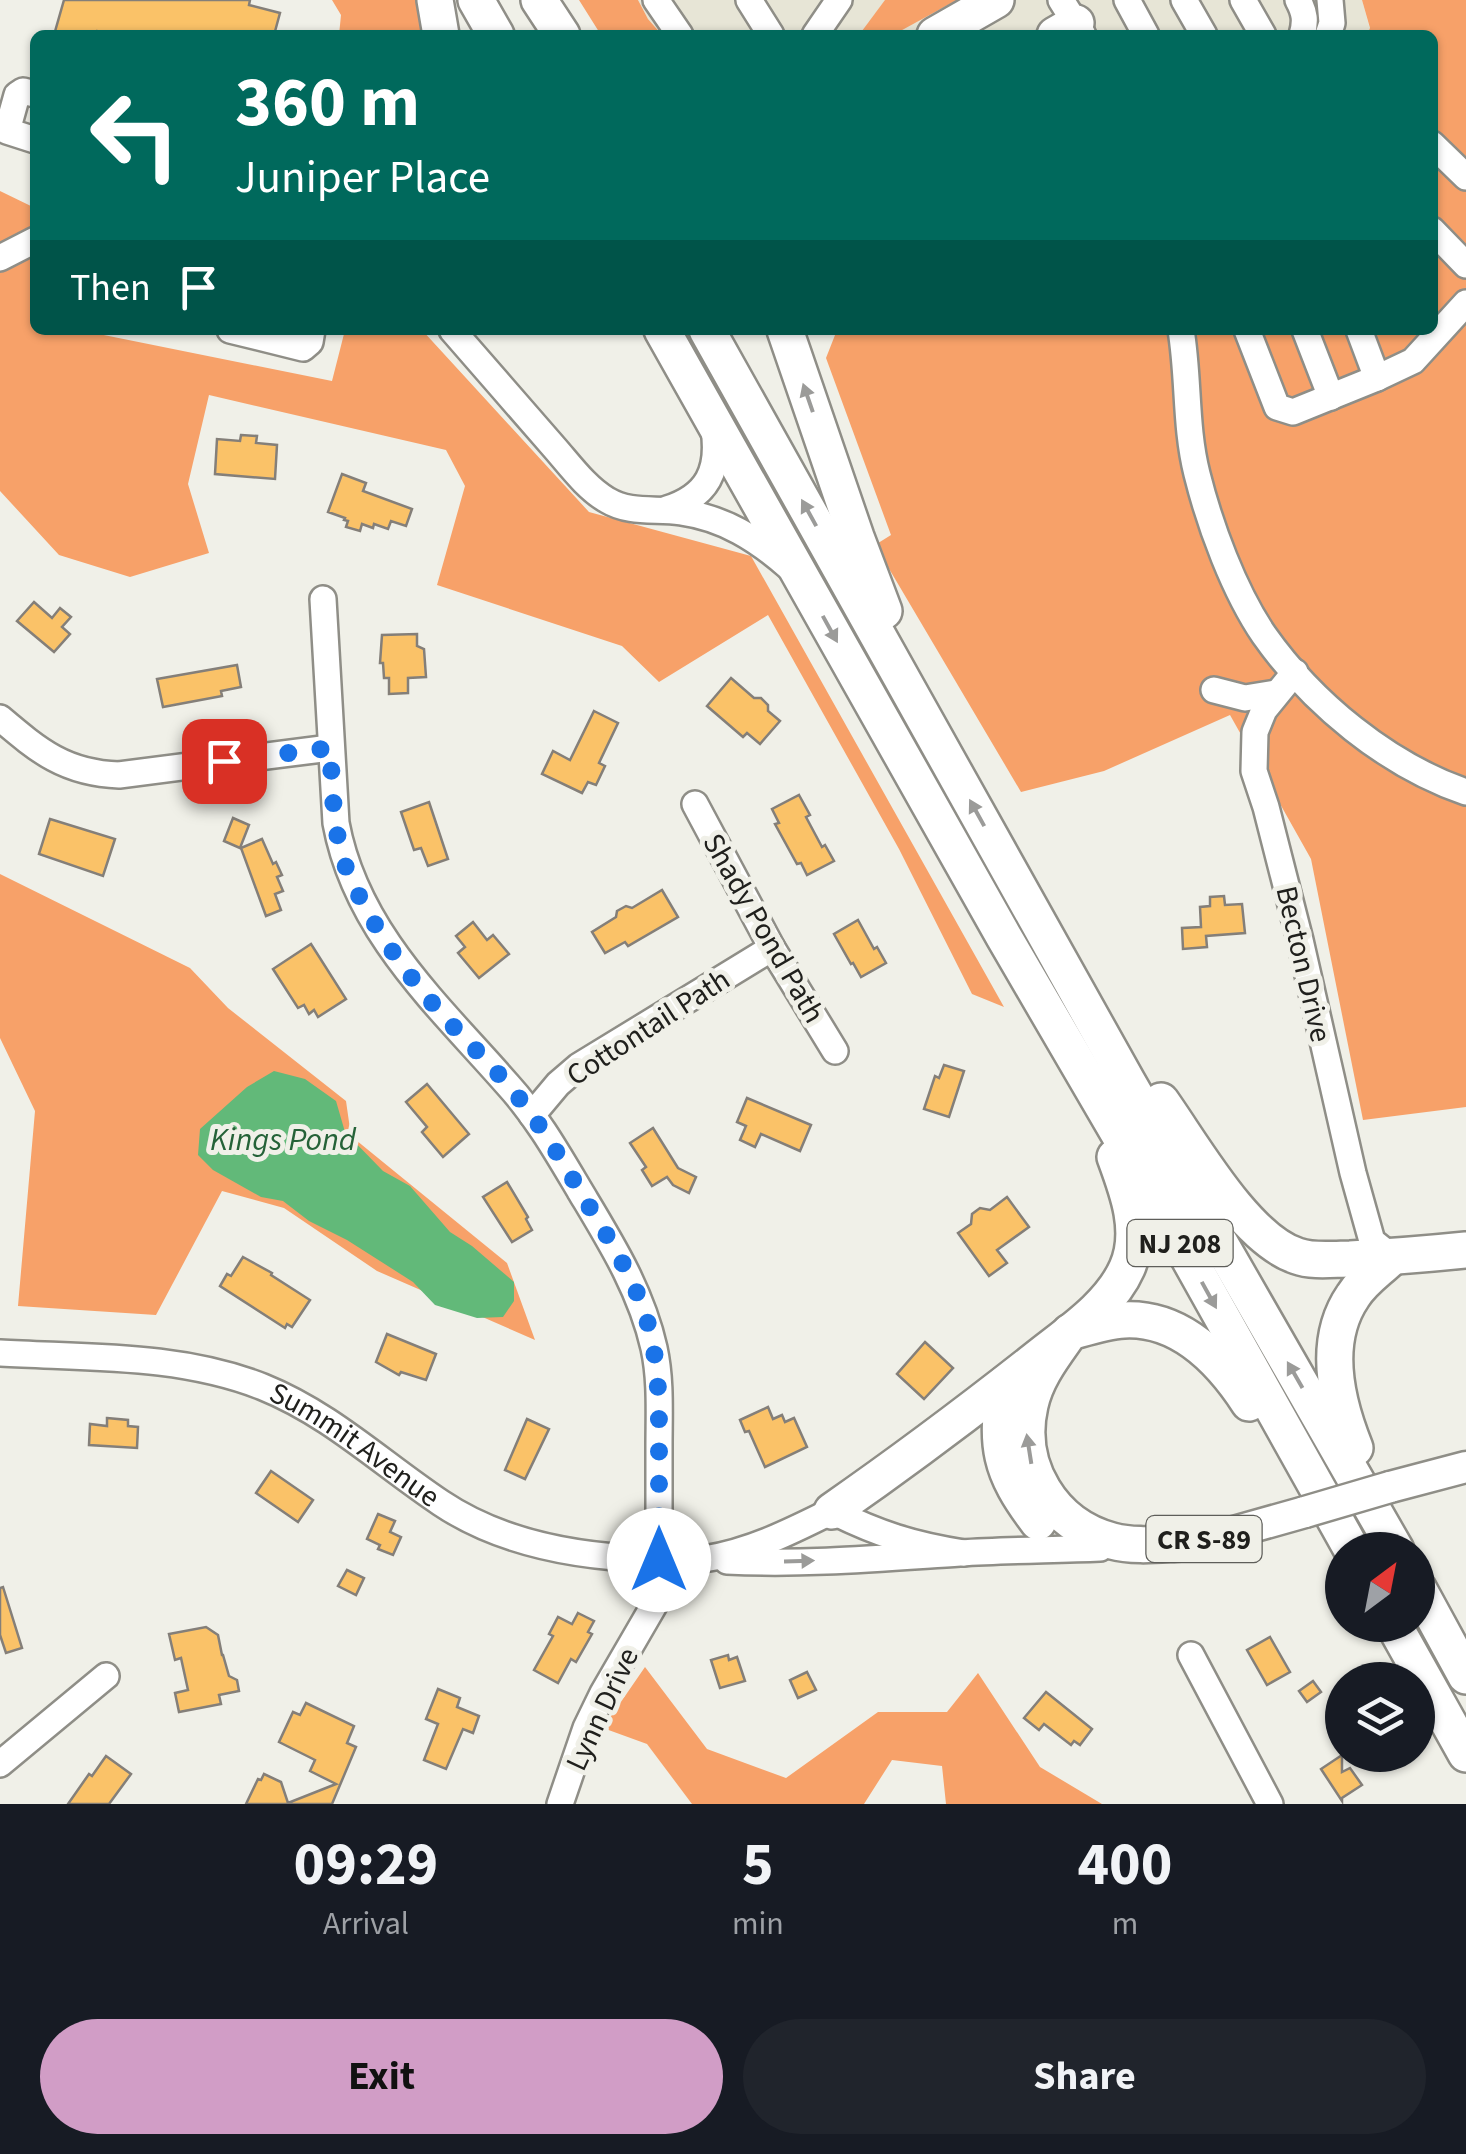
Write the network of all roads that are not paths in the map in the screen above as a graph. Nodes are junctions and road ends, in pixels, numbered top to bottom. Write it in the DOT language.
graph roads {
  1 [pos="435,0"];
  2 [pos="476,0"];
  3 [pos="521,0"];
  4 [pos="539,0"];
  5 [pos="656,0"];
  6 [pos="750,0"];
  7 [pos="838,0"];
  8 [pos="996,0"];
  9 [pos="1127,0"];
  10 [pos="1184,0"];
  11 [pos="1243,0"];
  12 [pos="1298,0"];
  13 [pos="1330,0"];
  14 [pos="765,23"];
  15 [pos="439,30"];
  16 [pos="493,30"];
  17 [pos="538,30"];
  18 [pos="559,30"];
  19 [pos="677,30"];
  20 [pos="818,30"];
  21 [pos="944,30"];
  22 [pos="1143,30"];
  23 [pos="1201,30"];
  24 [pos="1260,30"];
  25 [pos="1303,30"];
  26 [pos="1330,30"];
  27 [pos="30,93"];
  28 [pos="30,138"];
  29 [pos="1438,150"];
  30 [pos="1466,177"];
  31 [pos="1438,236"];
  32 [pos="30,243"];
  33 [pos="0,258"];
  34 [pos="1466,264"];
  35 [pos="1466,303"];
  36 [pos="1438,334"];
  37 [pos="250,335"];
  38 [pos="311,335"];
  39 [pos="456,335"];
  40 [pos="665,335"];
  41 [pos="709,335"];
  42 [pos="787,335"];
  43 [pos="1181,335"];
  44 [pos="1248,335"];
  45 [pos="1307,335"];
  46 [pos="1362,335"];
  47 [pos="1437,335"];
  48 [pos="1377,378"];
  49 [pos="1331,397"];
  50 [pos="713,420"];
  51 [pos="662,510"];
  52 [pos="804,583"];
  53 [pos="324,599"];
  54 [pos="1295,672"];
  55 [pos="1214,690"];
  56 [pos="1276,693"];
  57 [pos="0,718"];
  58 [pos="330,748"];
  59 [pos="943,750"];
  60 [pos="1466,792"];
  61 [pos="694,804"];
  62 [pos="1012,875"];
  63 [pos="1004,938"];
  64 [pos="772,948"];
  65 [pos="835,1051"];
  66 [pos="532,1115"];
  67 [pos="1466,1250"];
  68 [pos="1392,1257"];
  69 [pos="1070,1332"];
  70 [pos="0,1353"];
  71 [pos="1005,1384"];
  72 [pos="1466,1467"];
  73 [pos="832,1511"];
  74 [pos="1330,1532"];
  75 [pos="1342,1532"];
  76 [pos="1387,1532"];
  77 [pos="1390,1532"];
  78 [pos="1181,1543"];
  79 [pos="1100,1548"];
  80 [pos="964,1552"];
  81 [pos="659,1560"];
  82 [pos="702,1560"];
  83 [pos="1435,1619"];
  84 [pos="1402,1642"];
  85 [pos="1191,1656"];
  86 [pos="106,1676"];
  87 [pos="1466,1676"];
  88 [pos="1466,1754"];
  89 [pos="0,1764"];
  90 [pos="560,1804"];
  91 [pos="1270,1804"];
  1 -- 15 [label="highway"];
  2 -- 16 [label="highway"];
  3 -- 17 [label="highway"];
  4 -- 18 [label="highway"];
  5 -- 19 [label="street"];
  6 -- 14 [label="street"];
  7 -- 20 [label="street"];
  8 -- 21 [label="highway"];
  9 -- 22 [label="street"];
  10 -- 23 [label="street"];
  11 -- 24 [label="street"];
  12 -- 25 [label="street"];
  13 -- 26 [label="street"];
  27 -- 28 [label="street"];
  29 -- 30 [label="street"];
  31 -- 34 [label="street"];
  32 -- 33 [label="street"];
  35 -- 36 [label="street"];
  37 -- 38 [label="street"];
  39 -- 51 [label="street"];
  40 -- 50 [label="highway, NJ 208"];
  59 -- 41 [label="highway, NJ 208, one-way"];
  59 -- 42 [label="highway, one-way"];
  43 -- 54 [label="street"];
  44 -- 49 [label="street"];
  45 -- 49 [label="street"];
  46 -- 48 [label="street"];
  47 -- 48 [label="street"];
  48 -- 49 [label="street"];
  50 -- 51 [label="street"];
  50 -- 52 [label="highway, NJ 208"];
  51 -- 52 [label="street"];
  52 -- 63 [label="highway, NJ 208, one-way"];
  53 -- 58 [label="street, Lynn Drive"];
  54 -- 56 [label="street, Becton Drive"];
  54 -- 60 [label="street"];
  55 -- 56 [label="street"];
  56 -- 68 [label="street, Becton Drive"];
  57 -- 58 [label="street"];
  58 -- 66 [label="street, Lynn Drive"];
  62 -- 59 [label="highway, NJ 208, one-way"];
  61 -- 64 [label="street, Shady Pond Path"];
  62 -- 68 [label="highway"];
  76 -- 62 [label="highway, NJ 208, one-way"];
  63 -- 69 [label="highway"];
  63 -- 75 [label="highway, NJ 208, one-way"];
  64 -- 65 [label="street, Shady Pond Path"];
  64 -- 66 [label="street, Cottontail Path"];
  66 -- 81 [label="street, Lynn Drive"];
  67 -- 68 [label="highway"];
  68 -- 77 [label="highway"];
  69 -- 71 [label="highway"];
  69 -- 74 [label="highway"];
  78 -- 69 [label="highway, one-way"];
  70 -- 81 [label="street, Summit Avenue / CR S-89"];
  71 -- 73 [label="highway"];
  71 -- 79 [label="highway"];
  72 -- 78 [label="main road, Summit Avenue / CR S-89, bridge"];
  73 -- 80 [label="street, Summit Avenue / CR S-89"];
  73 -- 82 [label="street, Summit Avenue / CR S-89"];
  78 -- 79 [label="main road, Summit Avenue / CR S-89"];
  79 -- 80 [label="street, Summit Avenue / CR S-89"];
  82 -- 80 [label="street, Summit Avenue / CR S-89, one-way"];
  81 -- 82 [label="street, Summit Avenue / CR S-89"];
  81 -- 90 [label="street, Lynn Drive"];
  83 -- 87 [label="highway"];
  84 -- 88 [label="highway"];
  85 -- 91 [label="street"];
  86 -- 89 [label="street"];
}
